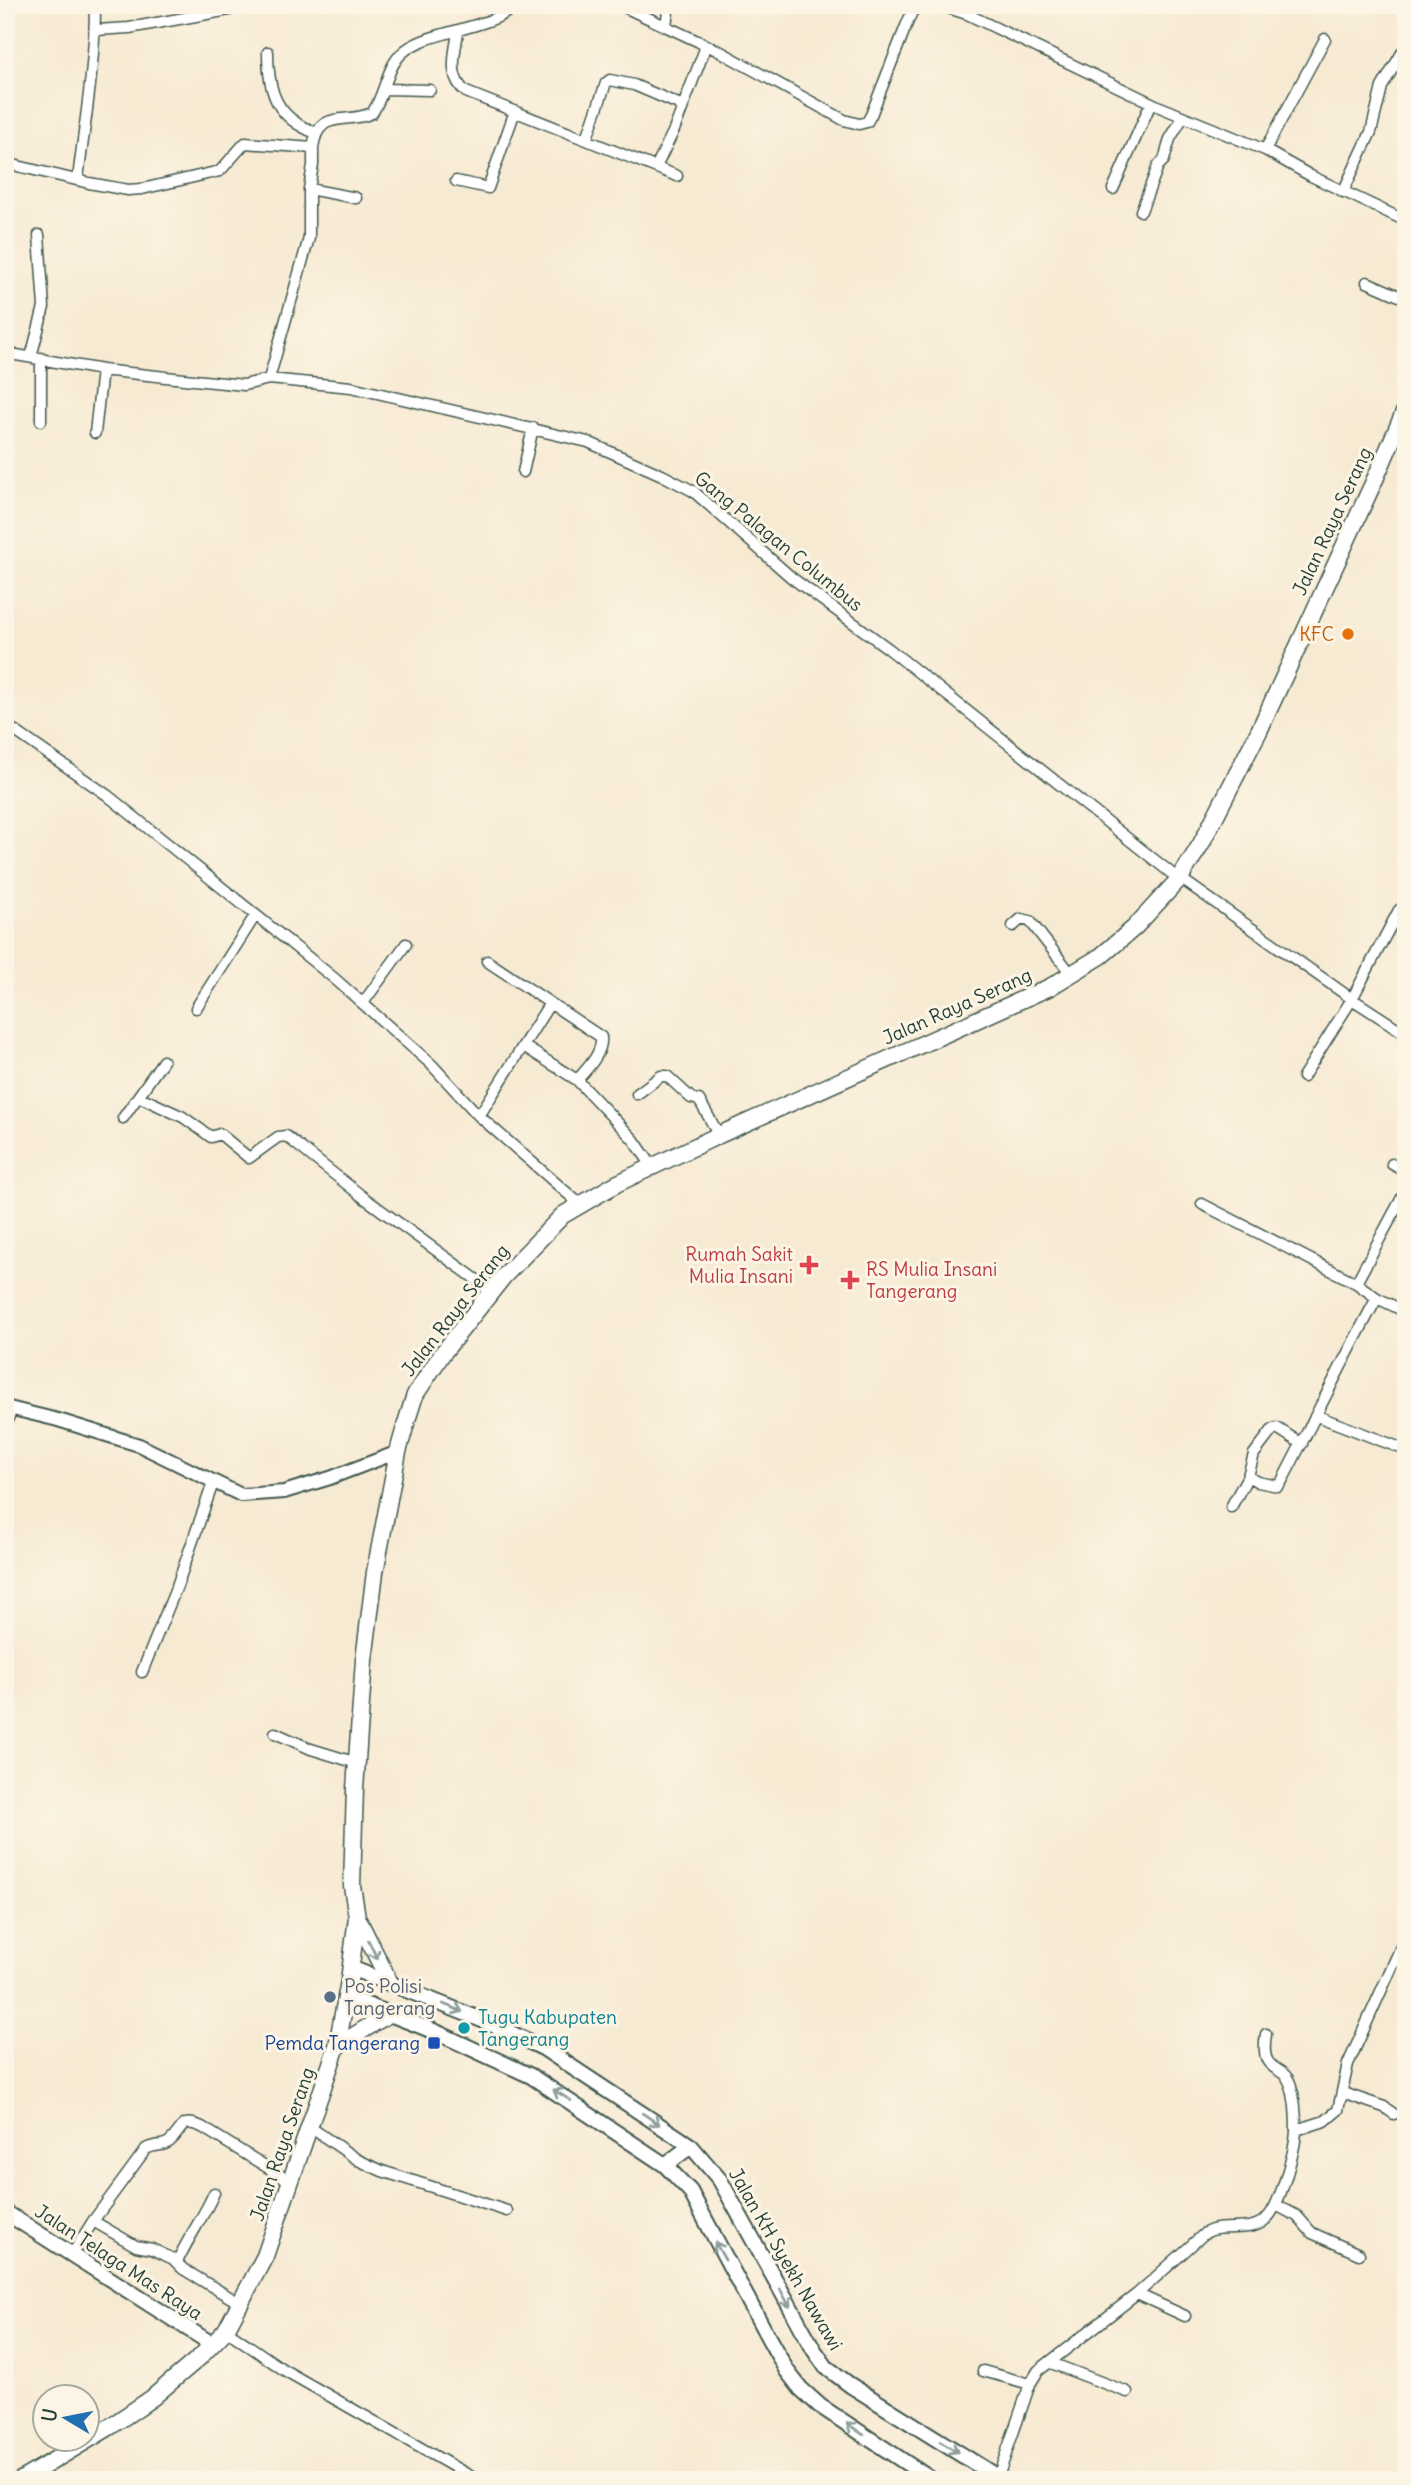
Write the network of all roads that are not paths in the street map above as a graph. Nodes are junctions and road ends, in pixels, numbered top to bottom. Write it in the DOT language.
graph roads {
  1 [pos="95,5"];
  2 [pos="516,5"];
  3 [pos="620,5"];
  4 [pos="669,5"];
  5 [pos="902,5"];
  6 [pos="939,5"];
  7 [pos="917,8"];
  8 [pos="229,10"];
  9 [pos="969,10"];
  10 [pos="95,25"];
  11 [pos="666,25"];
  12 [pos="457,32"];
  13 [pos="1325,39"];
  14 [pos="706,46"];
  15 [pos="1406,46"];
  16 [pos="268,52"];
  17 [pos="385,89"];
  18 [pos="430,90"];
  19 [pos="1152,103"];
  20 [pos="683,106"];
  21 [pos="516,111"];
  22 [pos="1183,117"];
  23 [pos="316,133"];
  24 [pos="587,138"];
  25 [pos="313,148"];
  26 [pos="1265,150"];
  27 [pos="5,163"];
  28 [pos="656,167"];
  29 [pos="677,176"];
  30 [pos="78,179"];
  31 [pos="456,181"];
  32 [pos="309,189"];
  33 [pos="1113,189"];
  34 [pos="1343,192"];
  35 [pos="356,198"];
  36 [pos="1141,211"];
  37 [pos="1406,221"];
  38 [pos="39,235"];
  39 [pos="1367,282"];
  40 [pos="1406,299"];
  41 [pos="5,353"];
  42 [pos="36,358"];
  43 [pos="102,370"];
  44 [pos="269,379"];
  45 [pos="1406,408"];
  46 [pos="41,421"];
  47 [pos="1402,421"];
  48 [pos="533,428"];
  49 [pos="95,433"];
  50 [pos="523,472"];
  51 [pos="5,724"];
  52 [pos="1175,875"];
  53 [pos="1399,910"];
  54 [pos="255,916"];
  55 [pos="1013,926"];
  56 [pos="405,944"];
  57 [pos="487,961"];
  58 [pos="1072,975"];
  59 [pos="1352,999"];
  60 [pos="363,1003"];
  61 [pos="550,1003"];
  62 [pos="196,1008"];
  63 [pos="1406,1034"];
  64 [pos="525,1047"];
  65 [pos="163,1061"];
  66 [pos="1303,1077"];
  67 [pos="577,1080"];
  68 [pos="637,1094"];
  69 [pos="140,1097"];
  70 [pos="479,1116"];
  71 [pos="123,1118"];
  72 [pos="719,1135"];
  73 [pos="1392,1164"];
  74 [pos="652,1166"];
  75 [pos="1406,1172"];
  76 [pos="1406,1190"];
  77 [pos="1202,1204"];
  78 [pos="582,1206"];
  79 [pos="1356,1283"];
  80 [pos="492,1291"];
  81 [pos="1377,1298"];
  82 [pos="1406,1312"];
  83 [pos="8,1407"];
  84 [pos="1317,1416"];
  85 [pos="5,1426"];
  86 [pos="1302,1444"];
  87 [pos="1406,1450"];
  88 [pos="398,1452"];
  89 [pos="1248,1476"];
  90 [pos="213,1483"];
  91 [pos="1231,1507"];
  92 [pos="142,1672"];
  93 [pos="275,1733"];
  94 [pos="357,1763"];
  95 [pos="357,1917"];
  96 [pos="1406,1936"];
  97 [pos="351,1968"];
  98 [pos="390,1983"];
  99 [pos="346,1997"];
  100 [pos="390,2014"];
  101 [pos="1266,2034"];
  102 [pos="337,2046"];
  103 [pos="1343,2093"];
  104 [pos="1394,2114"];
  105 [pos="310,2127"];
  106 [pos="1296,2130"];
  107 [pos="691,2146"];
  108 [pos="665,2165"];
  109 [pos="291,2182"];
  110 [pos="214,2193"];
  111 [pos="1276,2205"];
  112 [pos="507,2211"];
  113 [pos="5,2212"];
  114 [pos="93,2221"];
  115 [pos="1359,2254"];
  116 [pos="72,2255"];
  117 [pos="177,2262"];
  118 [pos="1137,2294"];
  119 [pos="241,2304"];
  120 [pos="1185,2316"];
  121 [pos="226,2330"];
  122 [pos="212,2344"];
  123 [pos="1051,2363"];
  124 [pos="983,2371"];
  125 [pos="1030,2384"];
  126 [pos="1127,2392"];
  127 [pos="1000,2478"];
  128 [pos="21,2480"];
  129 [pos="477,2480"];
  130 [pos="932,2480"];
  1 -- 10 [label="street"];
  2 -- 12 [label="street"];
  3 -- 11 [label="street"];
  4 -- 11 [label="street"];
  5 -- 7 [label="street"];
  6 -- 9 [label="street"];
  7 -- 14 [label="street"];
  8 -- 10 [label="street"];
  9 -- 19 [label="street"];
  10 -- 30 [label="street"];
  11 -- 14 [label="street"];
  12 -- 17 [label="street"];
  12 -- 21 [label="street"];
  13 -- 26 [label="street"];
  14 -- 20 [label="street"];
  15 -- 34 [label="street"];
  16 -- 23 [label="street"];
  17 -- 18 [label="street"];
  17 -- 23 [label="street"];
  19 -- 22 [label="street"];
  19 -- 33 [label="street"];
  20 -- 24 [label="street"];
  20 -- 28 [label="street"];
  21 -- 24 [label="street"];
  21 -- 31 [label="street"];
  22 -- 26 [label="street"];
  22 -- 36 [label="street"];
  23 -- 25 [label="street"];
  24 -- 28 [label="street"];
  25 -- 30 [label="street"];
  25 -- 32 [label="street"];
  26 -- 34 [label="street"];
  27 -- 30 [label="street"];
  28 -- 29 [label="street"];
  32 -- 35 [label="street"];
  32 -- 44 [label="street"];
  34 -- 37 [label="street"];
  38 -- 42 [label="street"];
  39 -- 40 [label="street"];
  41 -- 42 [label="street, Gang Palagan Columbus"];
  42 -- 43 [label="street, Gang Palagan Columbus"];
  42 -- 46 [label="street"];
  43 -- 44 [label="street, Gang Palagan Columbus"];
  43 -- 49 [label="street"];
  44 -- 48 [label="street, Gang Palagan Columbus"];
  45 -- 47 [label="highway, Jalan Raya Serang"];
  47 -- 52 [label="highway, Jalan Raya Serang"];
  48 -- 50 [label="street"];
  48 -- 52 [label="street, Gang Palagan Columbus"];
  51 -- 54 [label="street"];
  52 -- 58 [label="highway, Jalan Raya Serang"];
  52 -- 59 [label="street, Gang Palagan Columbus"];
  53 -- 59 [label="street"];
  54 -- 60 [label="street"];
  54 -- 62 [label="street"];
  55 -- 58 [label="street"];
  56 -- 60 [label="street"];
  57 -- 61 [label="street"];
  58 -- 72 [label="highway, Jalan Raya Serang"];
  59 -- 63 [label="street, Gang Palagan Columbus"];
  59 -- 66 [label="street"];
  60 -- 70 [label="street"];
  61 -- 64 [label="street"];
  61 -- 67 [label="street"];
  64 -- 67 [label="street"];
  64 -- 70 [label="street"];
  65 -- 69 [label="street"];
  67 -- 74 [label="street"];
  68 -- 72 [label="street"];
  69 -- 71 [label="street"];
  69 -- 80 [label="street"];
  70 -- 78 [label="street"];
  72 -- 74 [label="highway, Jalan Raya Serang"];
  73 -- 75 [label="street"];
  74 -- 78 [label="highway, Jalan Raya Serang"];
  76 -- 79 [label="street"];
  77 -- 79 [label="street"];
  78 -- 80 [label="highway, Jalan Raya Serang"];
  79 -- 81 [label="street"];
  80 -- 88 [label="highway, Jalan Raya Serang"];
  81 -- 82 [label="street"];
  81 -- 84 [label="street"];
  83 -- 85 [label="street"];
  83 -- 90 [label="street"];
  84 -- 86 [label="street"];
  84 -- 87 [label="street"];
  86 -- 89 [label="street"];
  86 -- 89 [label="street"];
  88 -- 90 [label="street"];
  88 -- 94 [label="highway, Jalan Raya Serang"];
  89 -- 91 [label="street"];
  90 -- 92 [label="street"];
  93 -- 94 [label="street"];
  94 -- 95 [label="highway, Jalan Raya Serang"];
  95 -- 97 [label="highway, Jalan Raya Serang"];
  95 -- 98 [label="highway, one-way"];
  96 -- 103 [label="street"];
  97 -- 98 [label="main road, Jalan KH Syekh Nawawi"];
  97 -- 99 [label="highway, Jalan Raya Serang"];
  98 -- 107 [label="main road, Jalan KH Syekh Nawawi, one-way"];
  99 -- 100 [label="main road"];
  99 -- 102 [label="highway, Jalan Raya Serang"];
  100 -- 102 [label="highway"];
  108 -- 100 [label="main road, one-way"];
  101 -- 106 [label="street"];
  102 -- 105 [label="highway, Jalan Raya Serang"];
  103 -- 104 [label="street"];
  103 -- 106 [label="street"];
  105 -- 109 [label="highway, Jalan Raya Serang"];
  105 -- 112 [label="street"];
  106 -- 111 [label="street"];
  107 -- 108 [label="main road"];
  107 -- 127 [label="main road, Jalan KH Syekh Nawawi, one-way"];
  130 -- 108 [label="main road, one-way"];
  109 -- 114 [label="street"];
  109 -- 119 [label="highway, Jalan Raya Serang"];
  110 -- 117 [label="street"];
  111 -- 115 [label="street"];
  111 -- 118 [label="street"];
  113 -- 116 [label="main road, Jalan Telaga Mas Raya"];
  114 -- 116 [label="street"];
  114 -- 117 [label="street"];
  116 -- 122 [label="main road, Jalan Telaga Mas Raya"];
  117 -- 119 [label="street"];
  118 -- 120 [label="street"];
  118 -- 123 [label="street"];
  119 -- 121 [label="highway, Jalan Raya Serang"];
  121 -- 122 [label="highway, Jalan Raya Serang"];
  121 -- 129 [label="street"];
  122 -- 128 [label="highway, Jalan Raya Serang"];
  123 -- 125 [label="street"];
  123 -- 126 [label="street"];
  124 -- 125 [label="street"];
  125 -- 127 [label="street"];
}
